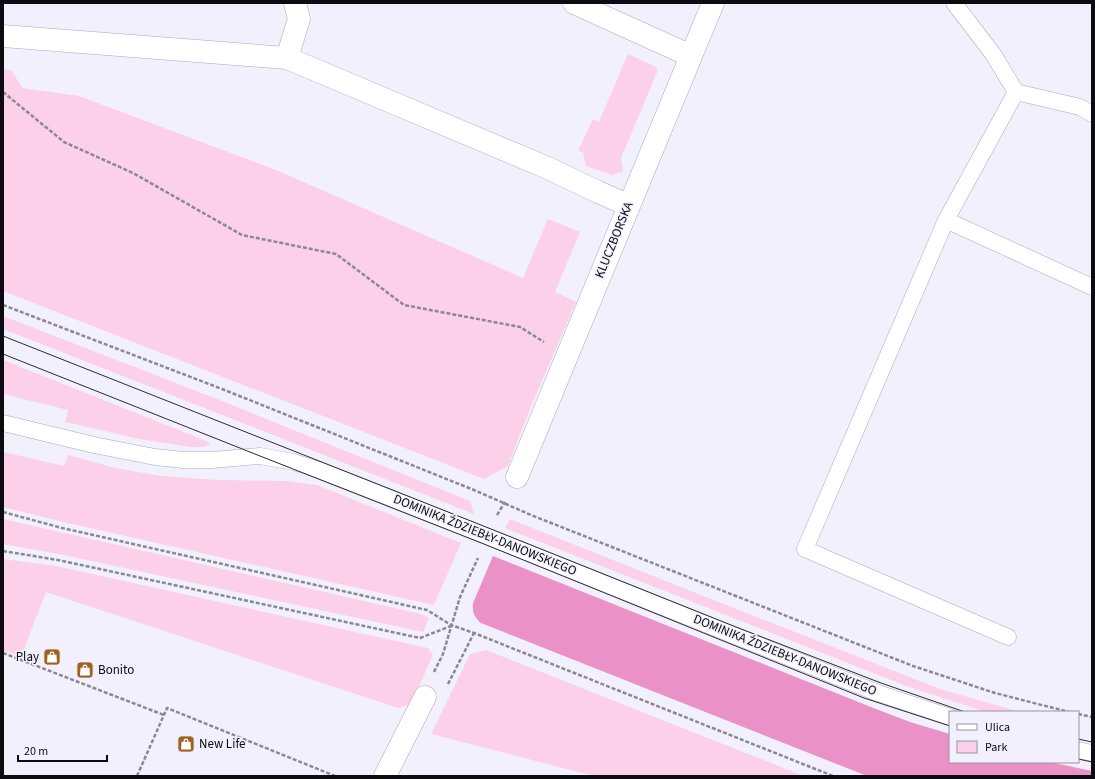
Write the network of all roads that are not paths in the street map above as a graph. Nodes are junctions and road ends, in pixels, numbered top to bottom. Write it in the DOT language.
graph roads {
  1 [pos="574,3"];
  2 [pos="712,3"];
  3 [pos="954,3"];
  4 [pos="300,8"];
  5 [pos="3,36"];
  6 [pos="692,56"];
  7 [pos="287,58"];
  8 [pos="1016,92"];
  9 [pos="1092,114"];
  10 [pos="628,205"];
  11 [pos="946,220"];
  12 [pos="1092,287"];
  13 [pos="3,423"];
  14 [pos="517,477"];
  15 [pos="1008,637"];
  16 [pos="425,697"];
  17 [pos="949,717"];
  18 [pos="1079,750"];
  19 [pos="1092,753"];
  20 [pos="385,776"];
  1 -- 6 [label="street"];
  2 -- 6 [label="street, KLUCZBORSKA"];
  3 -- 8 [label="lane"];
  4 -- 7 [label="street"];
  5 -- 7 [label="street"];
  6 -- 10 [label="street, KLUCZBORSKA"];
  7 -- 10 [label="street"];
  8 -- 9 [label="lane"];
  8 -- 11 [label="lane"];
  10 -- 14 [label="street, KLUCZBORSKA"];
  11 -- 12 [label="lane"];
  11 -- 15 [label="lane"];
  13 -- 17 [label="lane, DOMINIKA ŹDZIEBŁY-DANOWSKIEGO"];
  16 -- 20 [label="street"];
  18 -- 19 [label="lane"];
}
